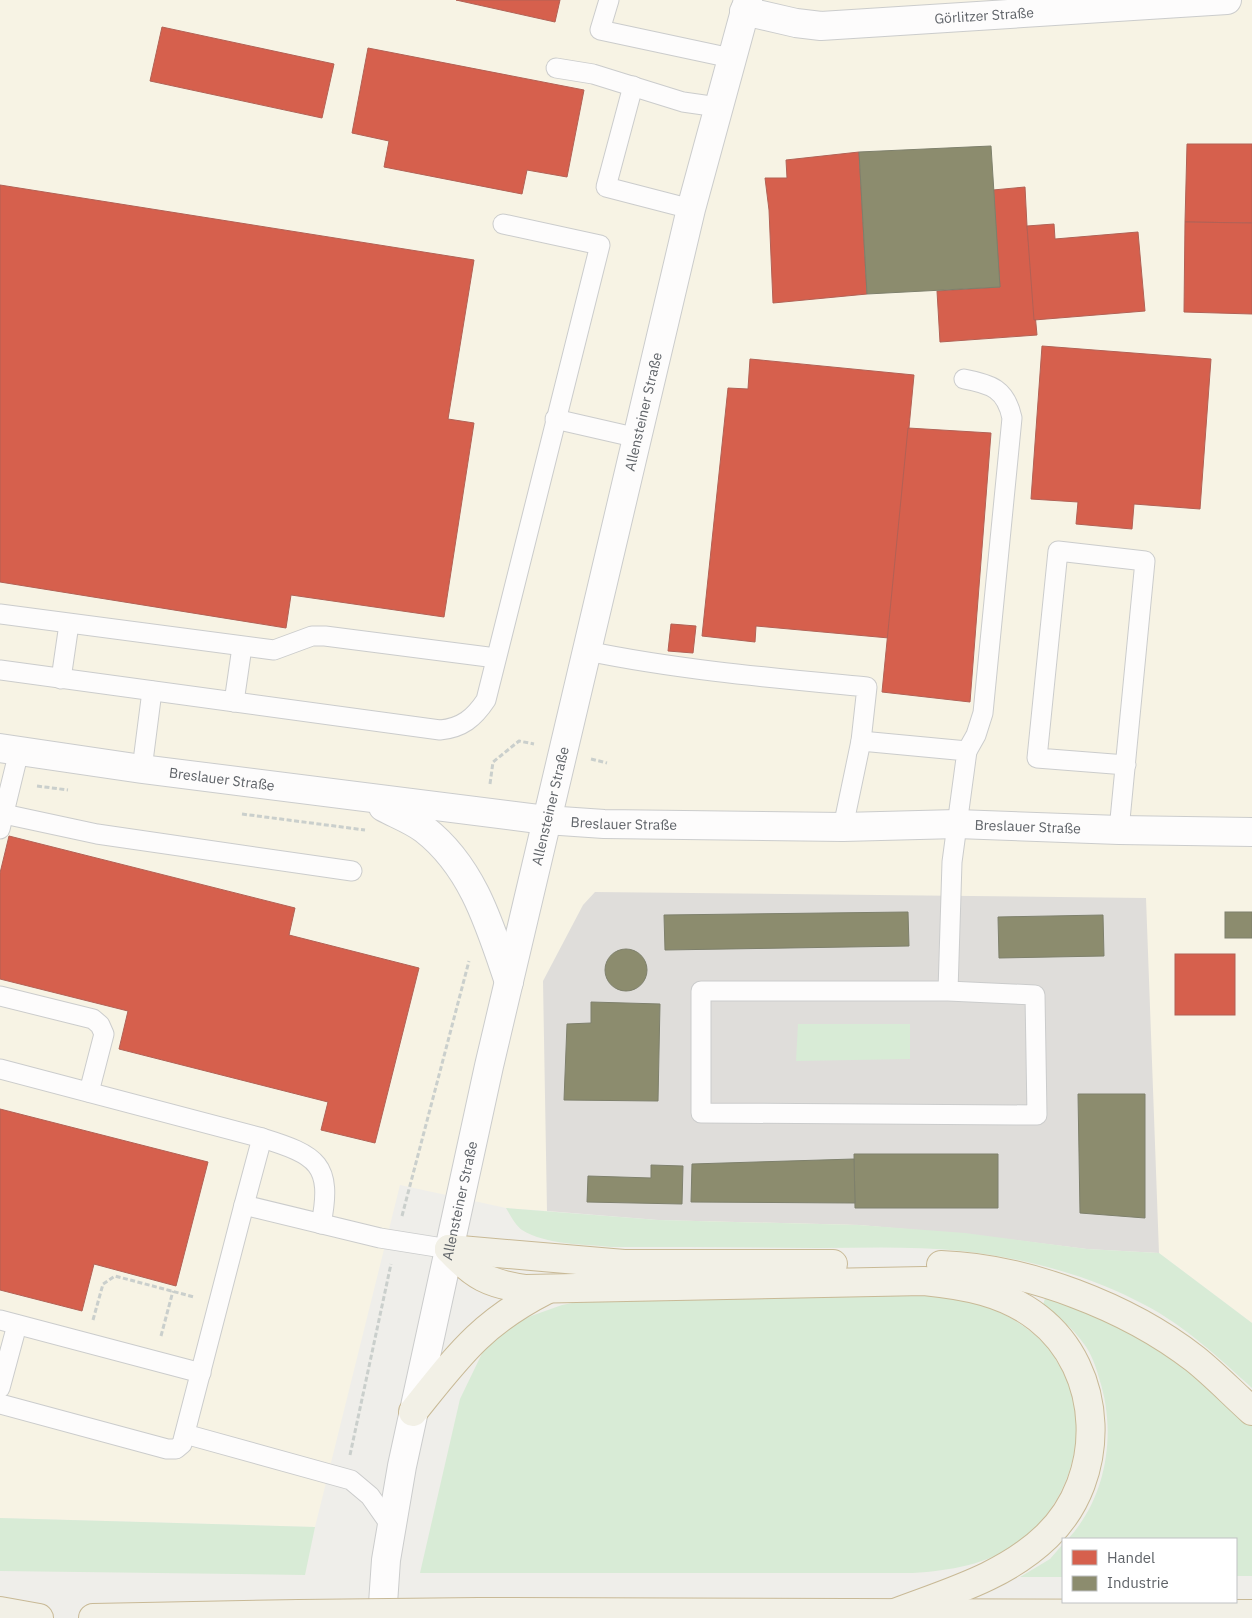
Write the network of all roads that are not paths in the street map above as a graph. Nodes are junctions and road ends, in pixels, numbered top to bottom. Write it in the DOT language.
graph roads {
  1 [pos="609,0"];
  2 [pos="1215,0"];
  3 [pos="746,6"];
  4 [pos="731,58"];
  5 [pos="556,68"];
  6 [pos="633,86"];
  7 [pos="718,106"];
  8 [pos="691,209"];
  9 [pos="503,224"];
  10 [pos="964,379"];
  11 [pos="555,420"];
  12 [pos="638,438"];
  13 [pos="0,614"];
  14 [pos="69,624"];
  15 [pos="242,647"];
  16 [pos="587,651"];
  17 [pos="496,658"];
  18 [pos="0,670"];
  19 [pos="61,679"];
  20 [pos="152,691"];
  21 [pos="234,702"];
  22 [pos="861,742"];
  23 [pos="10,750"];
  24 [pos="967,752"];
  25 [pos="1126,765"];
  26 [pos="142,770"];
  27 [pos="368,799"];
  28 [pos="546,820"];
  29 [pos="2,821"];
  30 [pos="957,824"];
  31 [pos="843,827"];
  32 [pos="1119,830"];
  33 [pos="1252,832"];
  34 [pos="352,871"];
  35 [pos="509,982"];
  36 [pos="948,991"];
  37 [pos="0,996"];
  38 [pos="0,1069"];
  39 [pos="89,1092"];
  40 [pos="262,1138"];
  41 [pos="244,1205"];
  42 [pos="321,1224"];
  43 [pos="449,1249"];
  44 [pos="547,1289"];
  45 [pos="8,1323"];
  46 [pos="201,1372"];
  47 [pos="0,1388"];
  48 [pos="0,1404"];
  49 [pos="1252,1411"];
  50 [pos="413,1412"];
  51 [pos="185,1434"];
  52 [pos="391,1526"];
  53 [pos="0,1611"];
  54 [pos="897,1612"];
  55 [pos="1252,1614"];
  56 [pos="39,1618"];
  57 [pos="92,1618"];
  58 [pos="382,1618"];
  1 -- 4 [label="lane"];
  2 -- 3 [label="street, Görlitzer Straße"];
  3 -- 4 [label="street, Allensteiner Straße"];
  4 -- 7 [label="street, Allensteiner Straße"];
  5 -- 6 [label="lane"];
  6 -- 7 [label="lane"];
  6 -- 8 [label="lane"];
  7 -- 8 [label="street, Allensteiner Straße"];
  8 -- 12 [label="street, Allensteiner Straße"];
  9 -- 11 [label="lane"];
  10 -- 24 [label="lane"];
  11 -- 12 [label="lane"];
  11 -- 17 [label="lane"];
  12 -- 16 [label="street, Allensteiner Straße"];
  13 -- 14 [label="lane"];
  14 -- 15 [label="lane"];
  14 -- 19 [label="lane"];
  15 -- 17 [label="lane"];
  15 -- 21 [label="lane"];
  16 -- 22 [label="lane"];
  16 -- 28 [label="street, Allensteiner Straße"];
  17 -- 21 [label="lane"];
  18 -- 19 [label="lane"];
  19 -- 20 [label="lane"];
  20 -- 21 [label="lane"];
  20 -- 26 [label="lane"];
  22 -- 24 [label="lane"];
  22 -- 31 [label="lane"];
  23 -- 26 [label="street, Breslauer Straße"];
  23 -- 29 [label="lane"];
  24 -- 30 [label="lane"];
  25 -- 25 [label="lane"];
  25 -- 32 [label="lane"];
  26 -- 27 [label="street, Breslauer Straße"];
  27 -- 28 [label="street, Breslauer Straße"];
  27 -- 35 [label="street"];
  28 -- 31 [label="street, Breslauer Straße"];
  28 -- 35 [label="street, Allensteiner Straße"];
  29 -- 34 [label="lane"];
  30 -- 31 [label="street, Breslauer Straße"];
  30 -- 32 [label="street, Breslauer Straße"];
  30 -- 36 [label="lane"];
  32 -- 33 [label="street, Breslauer Straße"];
  35 -- 43 [label="street, Allensteiner Straße"];
  36 -- 36 [label="lane"];
  37 -- 39 [label="lane"];
  38 -- 39 [label="lane"];
  39 -- 40 [label="lane"];
  40 -- 41 [label="lane"];
  40 -- 42 [label="lane"];
  41 -- 42 [label="lane"];
  41 -- 46 [label="lane"];
  42 -- 43 [label="lane"];
  43 -- 44 [label="highway"];
  43 -- 49 [label="highway"];
  43 -- 50 [label="street, Allensteiner Straße"];
  44 -- 50 [label="highway"];
  44 -- 54 [label="highway"];
  45 -- 46 [label="lane"];
  45 -- 47 [label="lane"];
  46 -- 51 [label="lane"];
  48 -- 51 [label="lane"];
  50 -- 52 [label="street, Allensteiner Straße"];
  51 -- 52 [label="lane"];
  52 -- 58 [label="street, Allensteiner Straße"];
  53 -- 56 [label="highway"];
  54 -- 55 [label="highway"];
  54 -- 57 [label="highway, bridge"];
}
